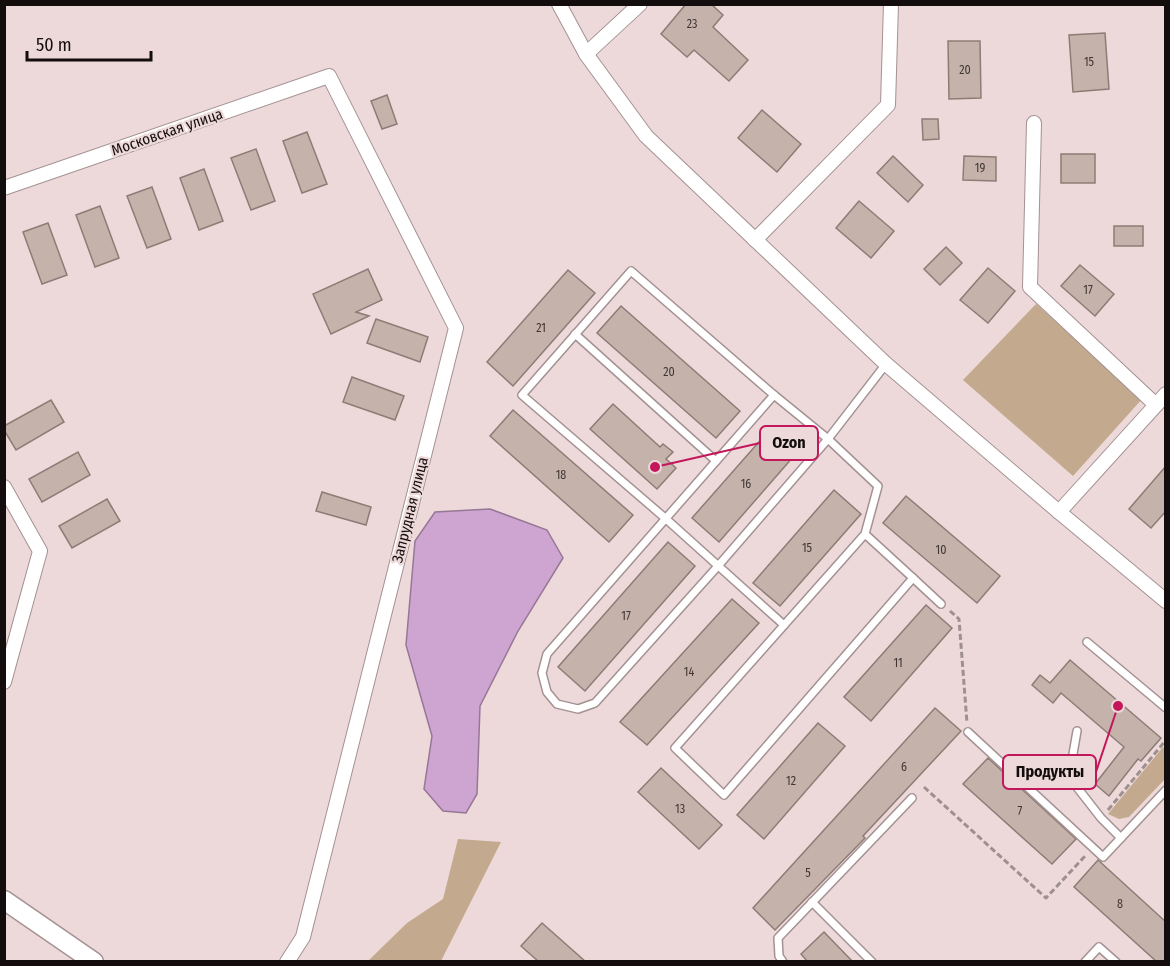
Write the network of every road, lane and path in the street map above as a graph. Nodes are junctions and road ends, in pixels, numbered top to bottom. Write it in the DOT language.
graph roads {
  1 [pos="559,4"];
  2 [pos="640,4"];
  3 [pos="891,4"];
  4 [pos="586,54"];
  5 [pos="329,76"];
  6 [pos="1034,123"];
  7 [pos="4,188"];
  8 [pos="755,240"];
  9 [pos="575,334"];
  10 [pos="886,364"];
  11 [pos="774,395"];
  12 [pos="1161,400"];
  13 [pos="828,439"];
  14 [pos="716,461"];
  15 [pos="4,487"];
  16 [pos="1059,512"];
  17 [pos="665,518"];
  18 [pos="865,534"];
  19 [pos="718,566"];
  20 [pos="913,579"];
  21 [pos="1166,601"];
  22 [pos="941,604"];
  23 [pos="959,619"];
  24 [pos="784,625"];
  25 [pos="1087,642"];
  26 [pos="4,682"];
  27 [pos="1166,708"];
  28 [pos="1077,731"];
  29 [pos="968,732"];
  30 [pos="1166,740"];
  31 [pos="924,788"];
  32 [pos="1166,790"];
  33 [pos="912,798"];
  34 [pos="1101,818"];
  35 [pos="1121,838"];
  36 [pos="1092,847"];
  37 [pos="4,900"];
  38 [pos="812,902"];
  39 [pos="94,962"];
  40 [pos="287,962"];
  41 [pos="783,962"];
  42 [pos="872,962"];
  43 [pos="1085,962"];
  44 [pos="1116,962"];
  1 -- 4 [label="street"];
  2 -- 4 [label="street"];
  3 -- 8 [label="street"];
  4 -- 8 [label="street"];
  5 -- 7 [label="street, Московская улица"];
  5 -- 40 [label="street, Запрудная улица"];
  6 -- 12 [label="street"];
  8 -- 10 [label="street"];
  9 -- 11 [label="lane"];
  9 -- 14 [label="lane"];
  9 -- 17 [label="lane"];
  10 -- 13 [label="lane"];
  10 -- 16 [label="street"];
  11 -- 13 [label="lane"];
  11 -- 14 [label="lane"];
  12 -- 16 [label="street"];
  13 -- 18 [label="lane"];
  13 -- 19 [label="lane"];
  14 -- 17 [label="lane"];
  15 -- 26 [label="street"];
  16 -- 21 [label="street"];
  17 -- 19 [label="lane"];
  17 -- 19 [label="lane"];
  18 -- 20 [label="lane"];
  18 -- 24 [label="lane"];
  19 -- 24 [label="lane"];
  20 -- 22 [label="lane"];
  20 -- 24 [label="lane"];
  23 -- 29 [label="path"];
  25 -- 27 [label="lane"];
  28 -- 34 [label="lane"];
  29 -- 36 [label="lane"];
  30 -- 34 [label="path"];
  31 -- 36 [label="path"];
  32 -- 35 [label="lane"];
  33 -- 38 [label="lane"];
  34 -- 35 [label="lane"];
  35 -- 36 [label="lane"];
  37 -- 39 [label="street"];
  38 -- 41 [label="lane"];
  38 -- 42 [label="lane"];
  43 -- 44 [label="lane"];
}
